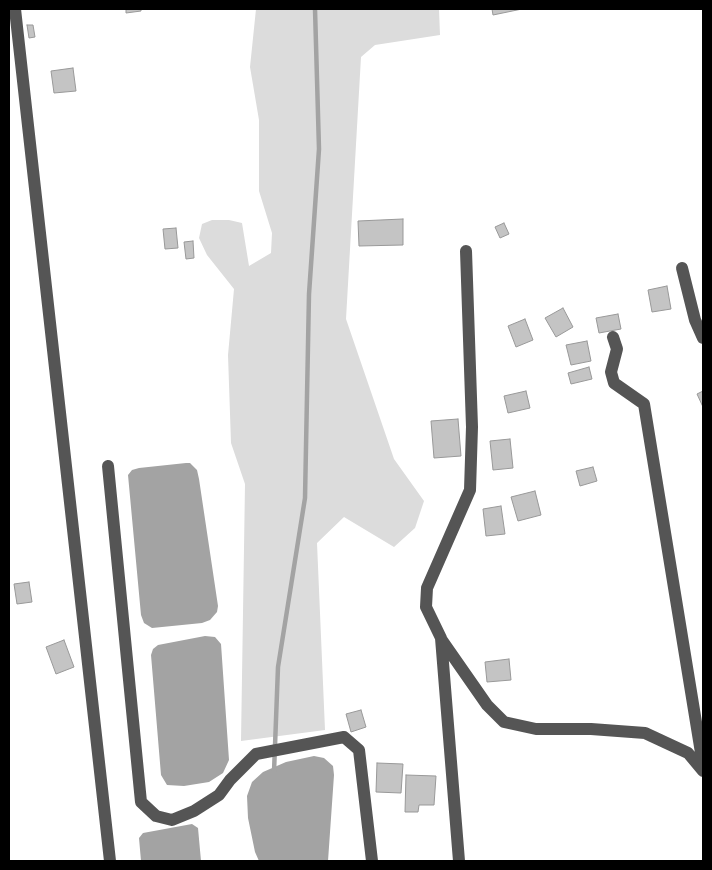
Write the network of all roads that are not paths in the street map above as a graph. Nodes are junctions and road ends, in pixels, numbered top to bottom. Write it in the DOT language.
graph roads {
  1 [pos="15,9"];
  2 [pos="466,250"];
  3 [pos="682,268"];
  4 [pos="613,337"];
  5 [pos="703,338"];
  6 [pos="108,466"];
  7 [pos="440,638"];
  8 [pos="703,765"];
  9 [pos="703,771"];
  10 [pos="110,861"];
  11 [pos="372,861"];
  12 [pos="459,861"];
  1 -- 10 [label="street"];
  2 -- 7 [label="street"];
  3 -- 5 [label="street"];
  4 -- 8 [label="street"];
  6 -- 11 [label="street"];
  7 -- 9 [label="street"];
  7 -- 12 [label="street"];
}
